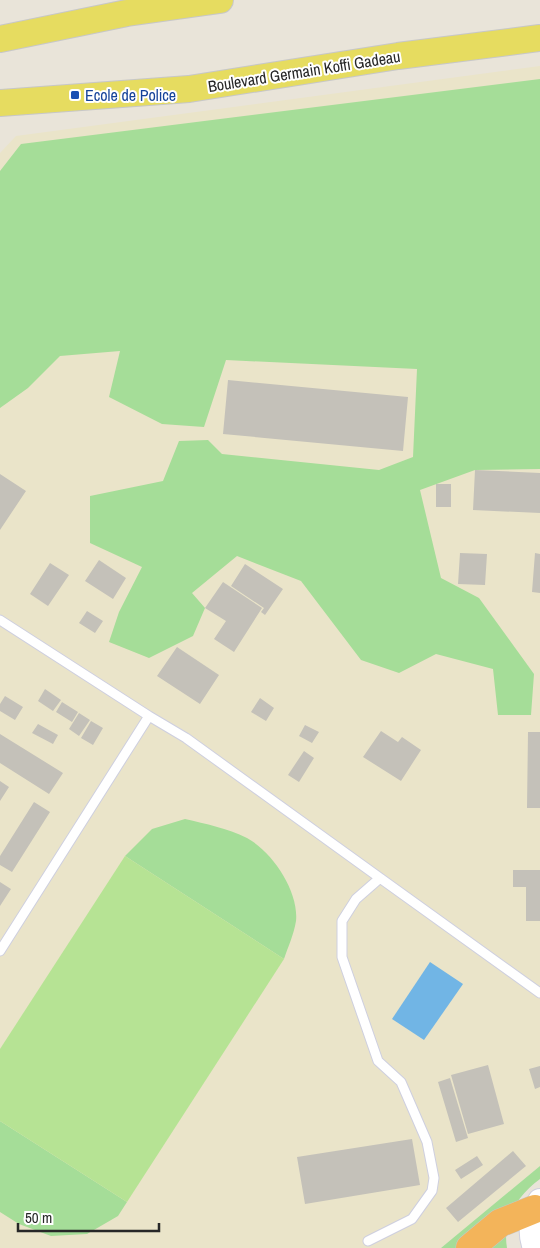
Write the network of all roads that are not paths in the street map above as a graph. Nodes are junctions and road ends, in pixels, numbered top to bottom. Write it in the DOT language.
graph roads {
  1 [pos="220,0"];
  2 [pos="540,38"];
  3 [pos="0,39"];
  4 [pos="0,103"];
  5 [pos="0,620"];
  6 [pos="149,716"];
  7 [pos="380,878"];
  8 [pos="0,951"];
  9 [pos="540,993"];
  10 [pos="538,1205"];
  11 [pos="368,1241"];
  12 [pos="470,1248"];
  13 [pos="535,1248"];
  1 -- 3 [label="main road"];
  2 -- 4 [label="main road, Boulevard Germain Koffi Gadeau"];
  5 -- 6 [label="lane"];
  6 -- 7 [label="lane"];
  6 -- 8 [label="lane"];
  7 -- 9 [label="lane"];
  7 -- 11 [label="lane"];
  10 -- 12 [label="highway"];
  10 -- 13 [label="main road"];
}
